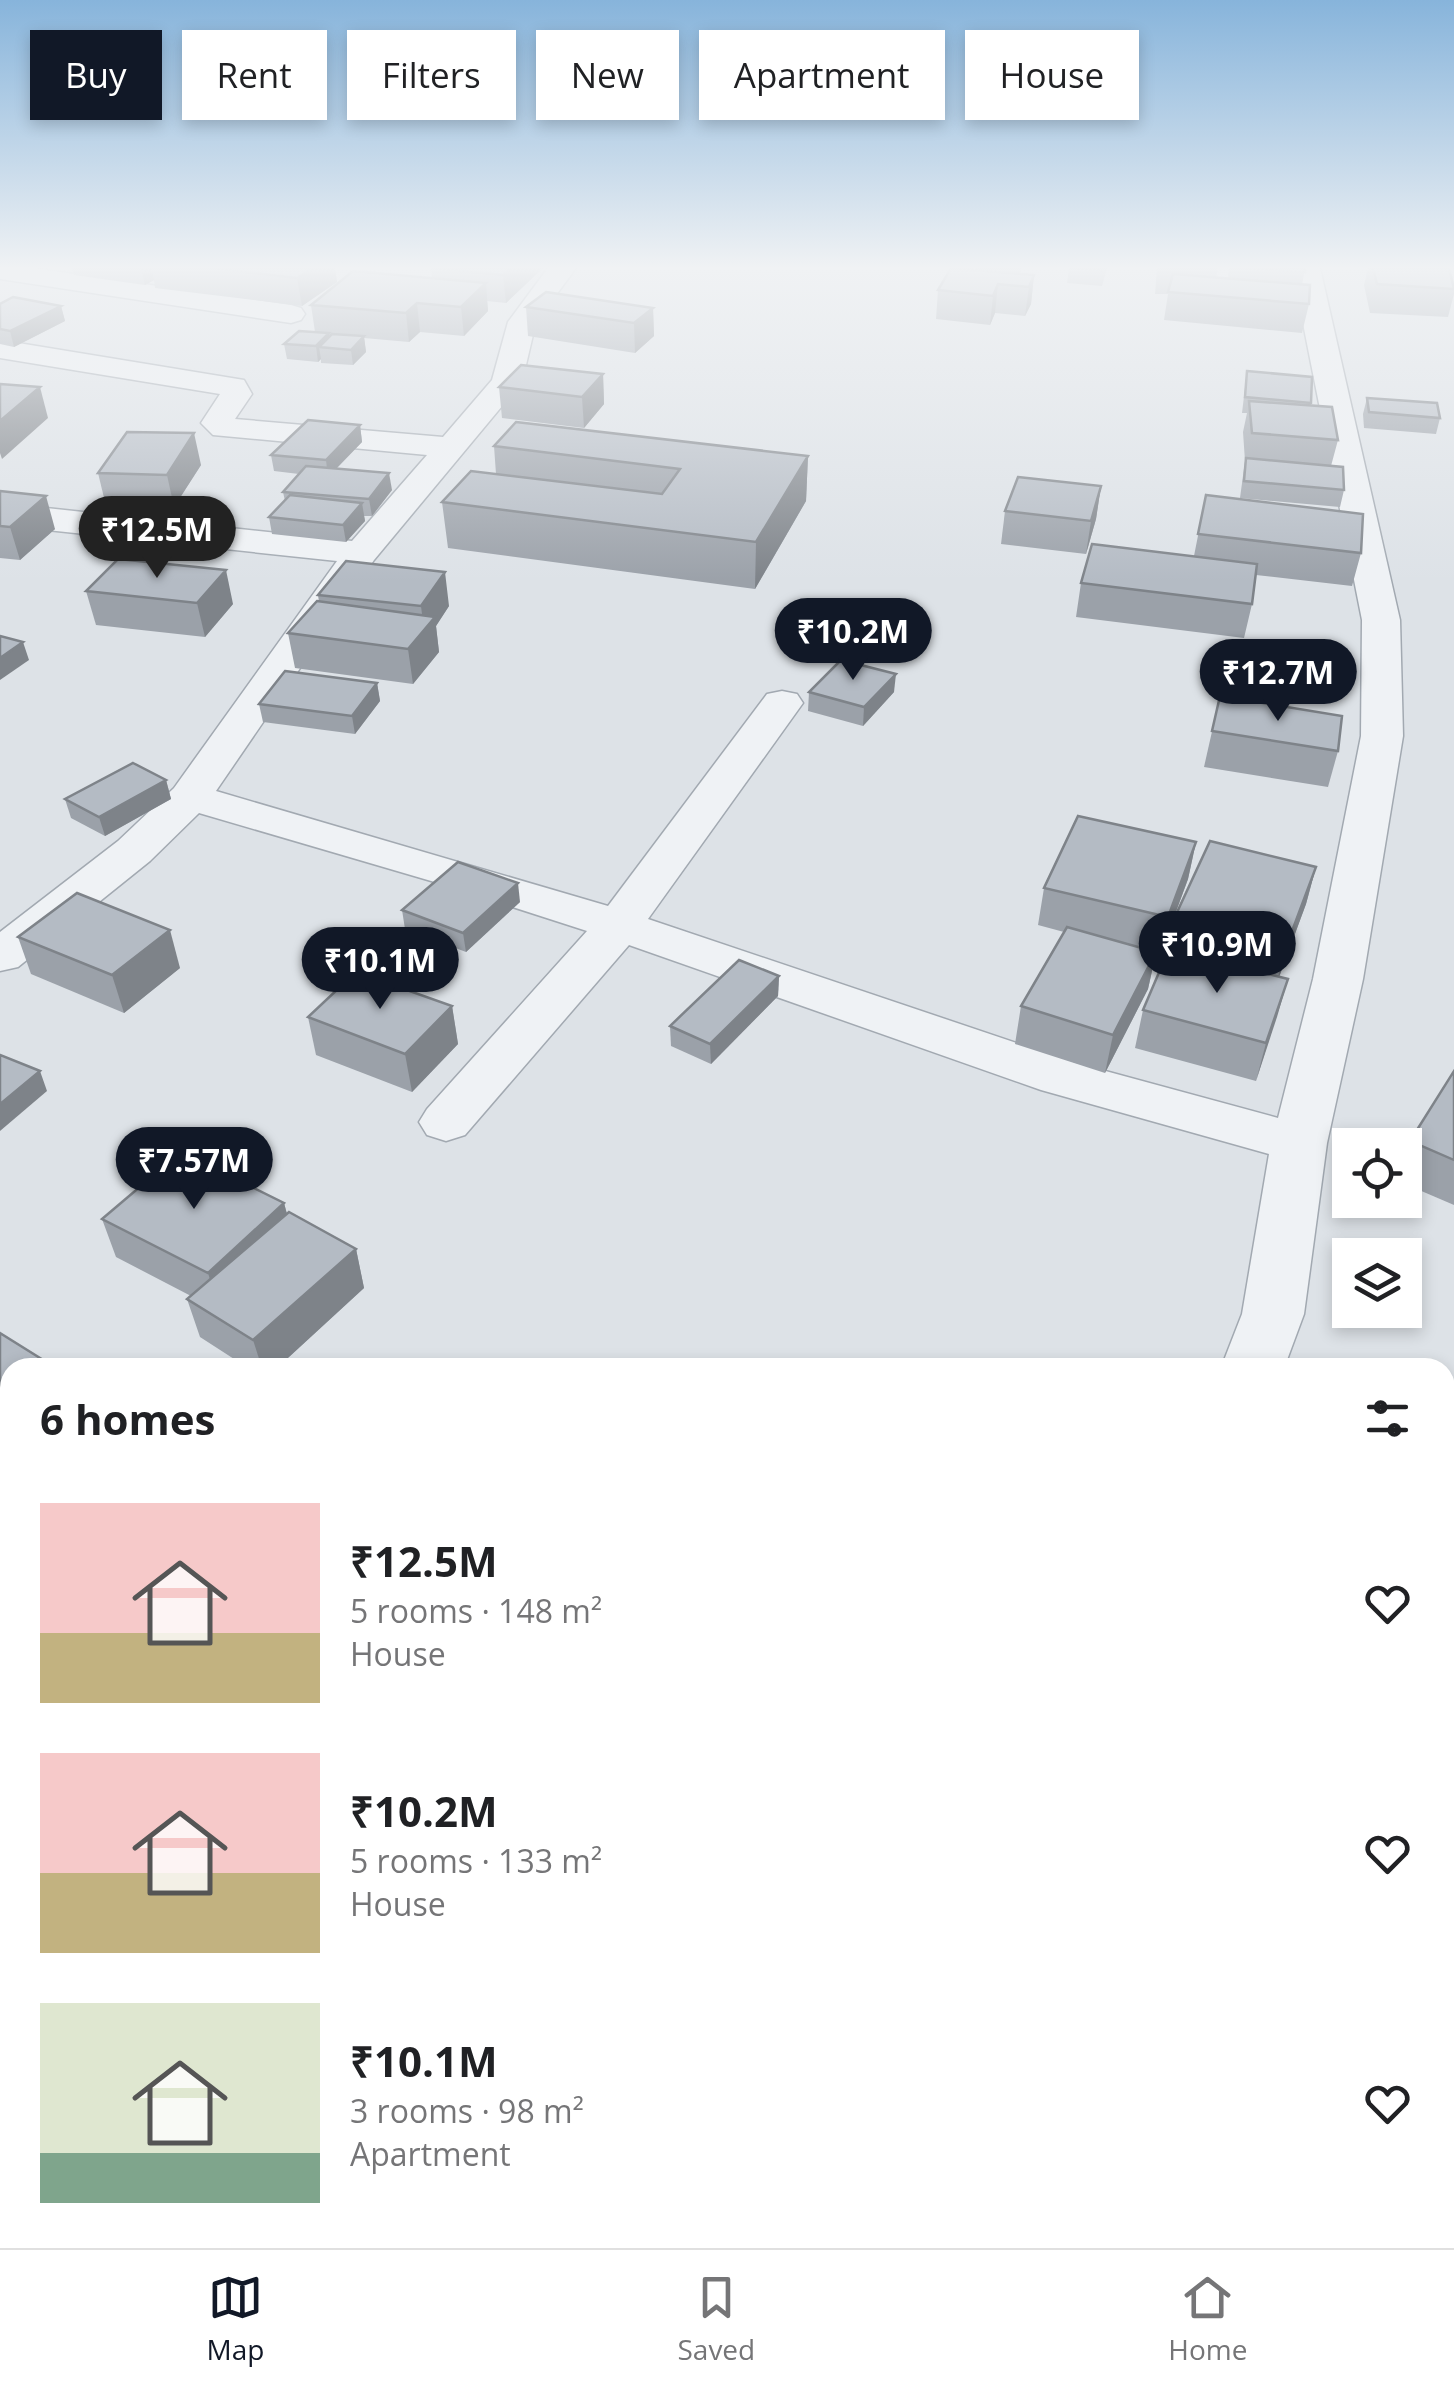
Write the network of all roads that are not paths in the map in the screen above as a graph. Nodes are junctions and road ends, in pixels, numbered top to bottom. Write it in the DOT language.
graph roads {
  1 [pos="147,373"];
  2 [pos="510,373"];
  3 [pos="1328,373"];
  4 [pos="449,447"];
  5 [pos="0,514"];
  6 [pos="360,552"];
  7 [pos="782,703"];
  8 [pos="190,797"];
  9 [pos="617,928"];
  10 [pos="0,956"];
  11 [pos="446,1122"];
  12 [pos="1299,1143"];
  13 [pos="1256,1358"];
  1 -- 4 [label="street"];
  2 -- 4 [label="street"];
  3 -- 12 [label="street"];
  4 -- 6 [label="street"];
  5 -- 6 [label="street"];
  6 -- 8 [label="street"];
  7 -- 9 [label="street"];
  8 -- 9 [label="street"];
  8 -- 10 [label="street"];
  9 -- 11 [label="street"];
  9 -- 12 [label="street"];
  12 -- 13 [label="street"];
}
